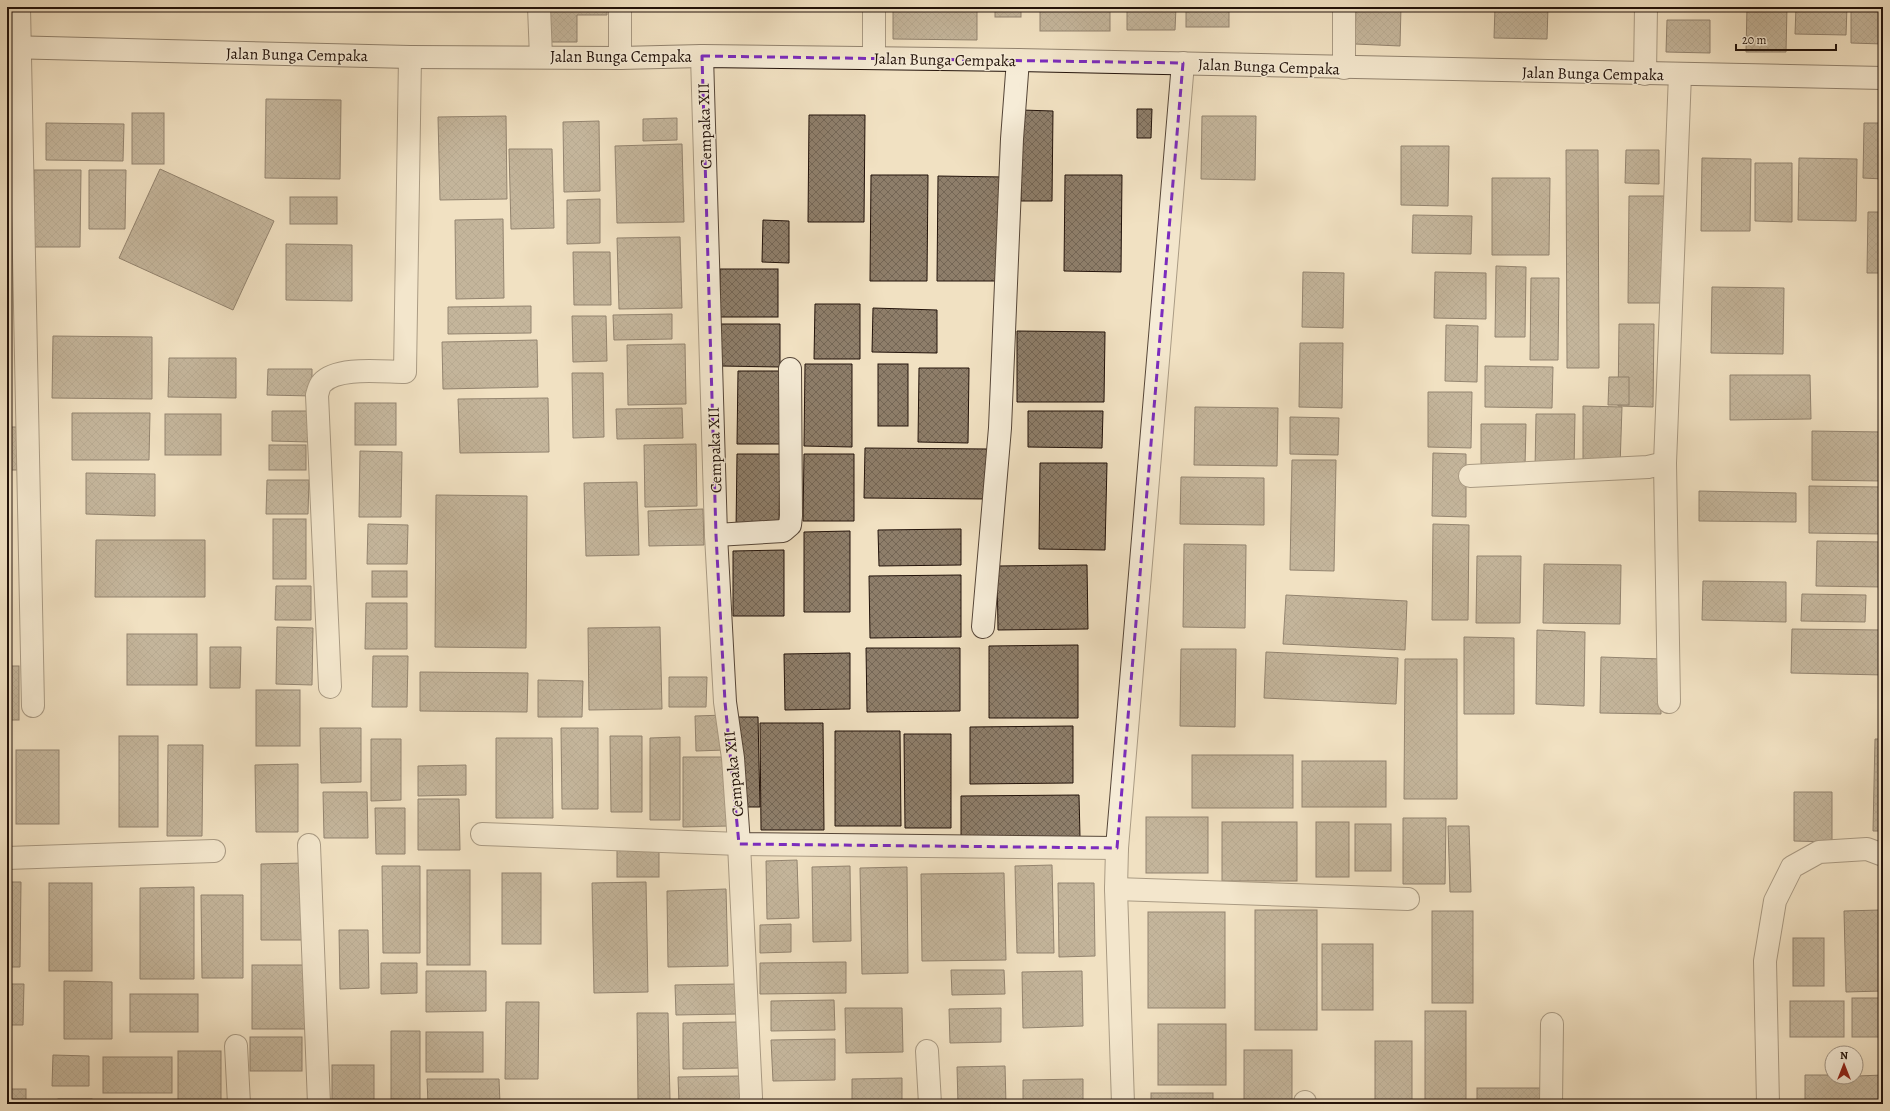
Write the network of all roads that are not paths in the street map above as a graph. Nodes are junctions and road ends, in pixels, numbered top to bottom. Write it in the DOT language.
graph roads {
  1 [pos="18,7"];
  2 [pos="539,7"];
  3 [pos="620,7"];
  4 [pos="874,7"];
  5 [pos="1344,7"];
  6 [pos="1646,7"];
  7 [pos="14,47"];
  8 [pos="702,56"];
  9 [pos="410,57"];
  10 [pos="541,57"];
  11 [pos="620,58"];
  12 [pos="874,58"];
  13 [pos="1018,60"];
  14 [pos="1183,63"];
  15 [pos="1344,68"];
  16 [pos="1645,74"];
  17 [pos="1680,74"];
  18 [pos="1883,78"];
  19 [pos="790,369"];
  20 [pos="1665,463"];
  21 [pos="1470,476"];
  22 [pos="716,535"];
  23 [pos="983,626"];
  24 [pos="330,687"];
  25 [pos="1669,702"];
  26 [pos="33,706"];
  27 [pos="482,834"];
  28 [pos="739,844"];
  29 [pos="309,845"];
  30 [pos="1117,848"];
  31 [pos="214,851"];
  32 [pos="1883,855"];
  33 [pos="7,858"];
  34 [pos="1116,889"];
  35 [pos="1408,899"];
  36 [pos="1552,1024"];
  37 [pos="236,1046"];
  38 [pos="927,1051"];
  39 [pos="239,1104"];
  40 [pos="319,1104"];
  41 [pos="750,1104"];
  42 [pos="930,1104"];
  43 [pos="1123,1104"];
  44 [pos="1551,1104"];
  45 [pos="1768,1104"];
  1 -- 7 [label="street"];
  2 -- 10 [label="street"];
  3 -- 11 [label="street"];
  4 -- 12 [label="street"];
  5 -- 15 [label="street"];
  6 -- 16 [label="street"];
  7 -- 9 [label="street, Jalan Bunga Cempaka"];
  7 -- 26 [label="street"];
  8 -- 11 [label="street, Jalan Bunga Cempaka"];
  8 -- 12 [label="street, Jalan Bunga Cempaka"];
  8 -- 22 [label="street, Cempaka XII"];
  9 -- 10 [label="street, Jalan Bunga Cempaka"];
  9 -- 24 [label="street"];
  10 -- 11 [label="street, Jalan Bunga Cempaka"];
  12 -- 13 [label="street, Jalan Bunga Cempaka"];
  13 -- 14 [label="street, Jalan Bunga Cempaka"];
  13 -- 23 [label="street"];
  14 -- 15 [label="street, Jalan Bunga Cempaka"];
  14 -- 30 [label="street"];
  15 -- 16 [label="street, Jalan Bunga Cempaka"];
  16 -- 17 [label="street, Jalan Bunga Cempaka"];
  17 -- 18 [label="street, Jalan Bunga Cempaka"];
  17 -- 20 [label="street"];
  19 -- 22 [label="street"];
  20 -- 21 [label="street"];
  20 -- 25 [label="street"];
  22 -- 28 [label="street, Cempaka XII"];
  27 -- 28 [label="street"];
  28 -- 30 [label="street"];
  28 -- 41 [label="street, Cempaka XII"];
  29 -- 40 [label="street"];
  30 -- 34 [label="street"];
  31 -- 33 [label="street"];
  32 -- 45 [label="street"];
  34 -- 35 [label="street"];
  34 -- 43 [label="street"];
  36 -- 44 [label="street"];
  37 -- 39 [label="street"];
  38 -- 42 [label="street"];
}
